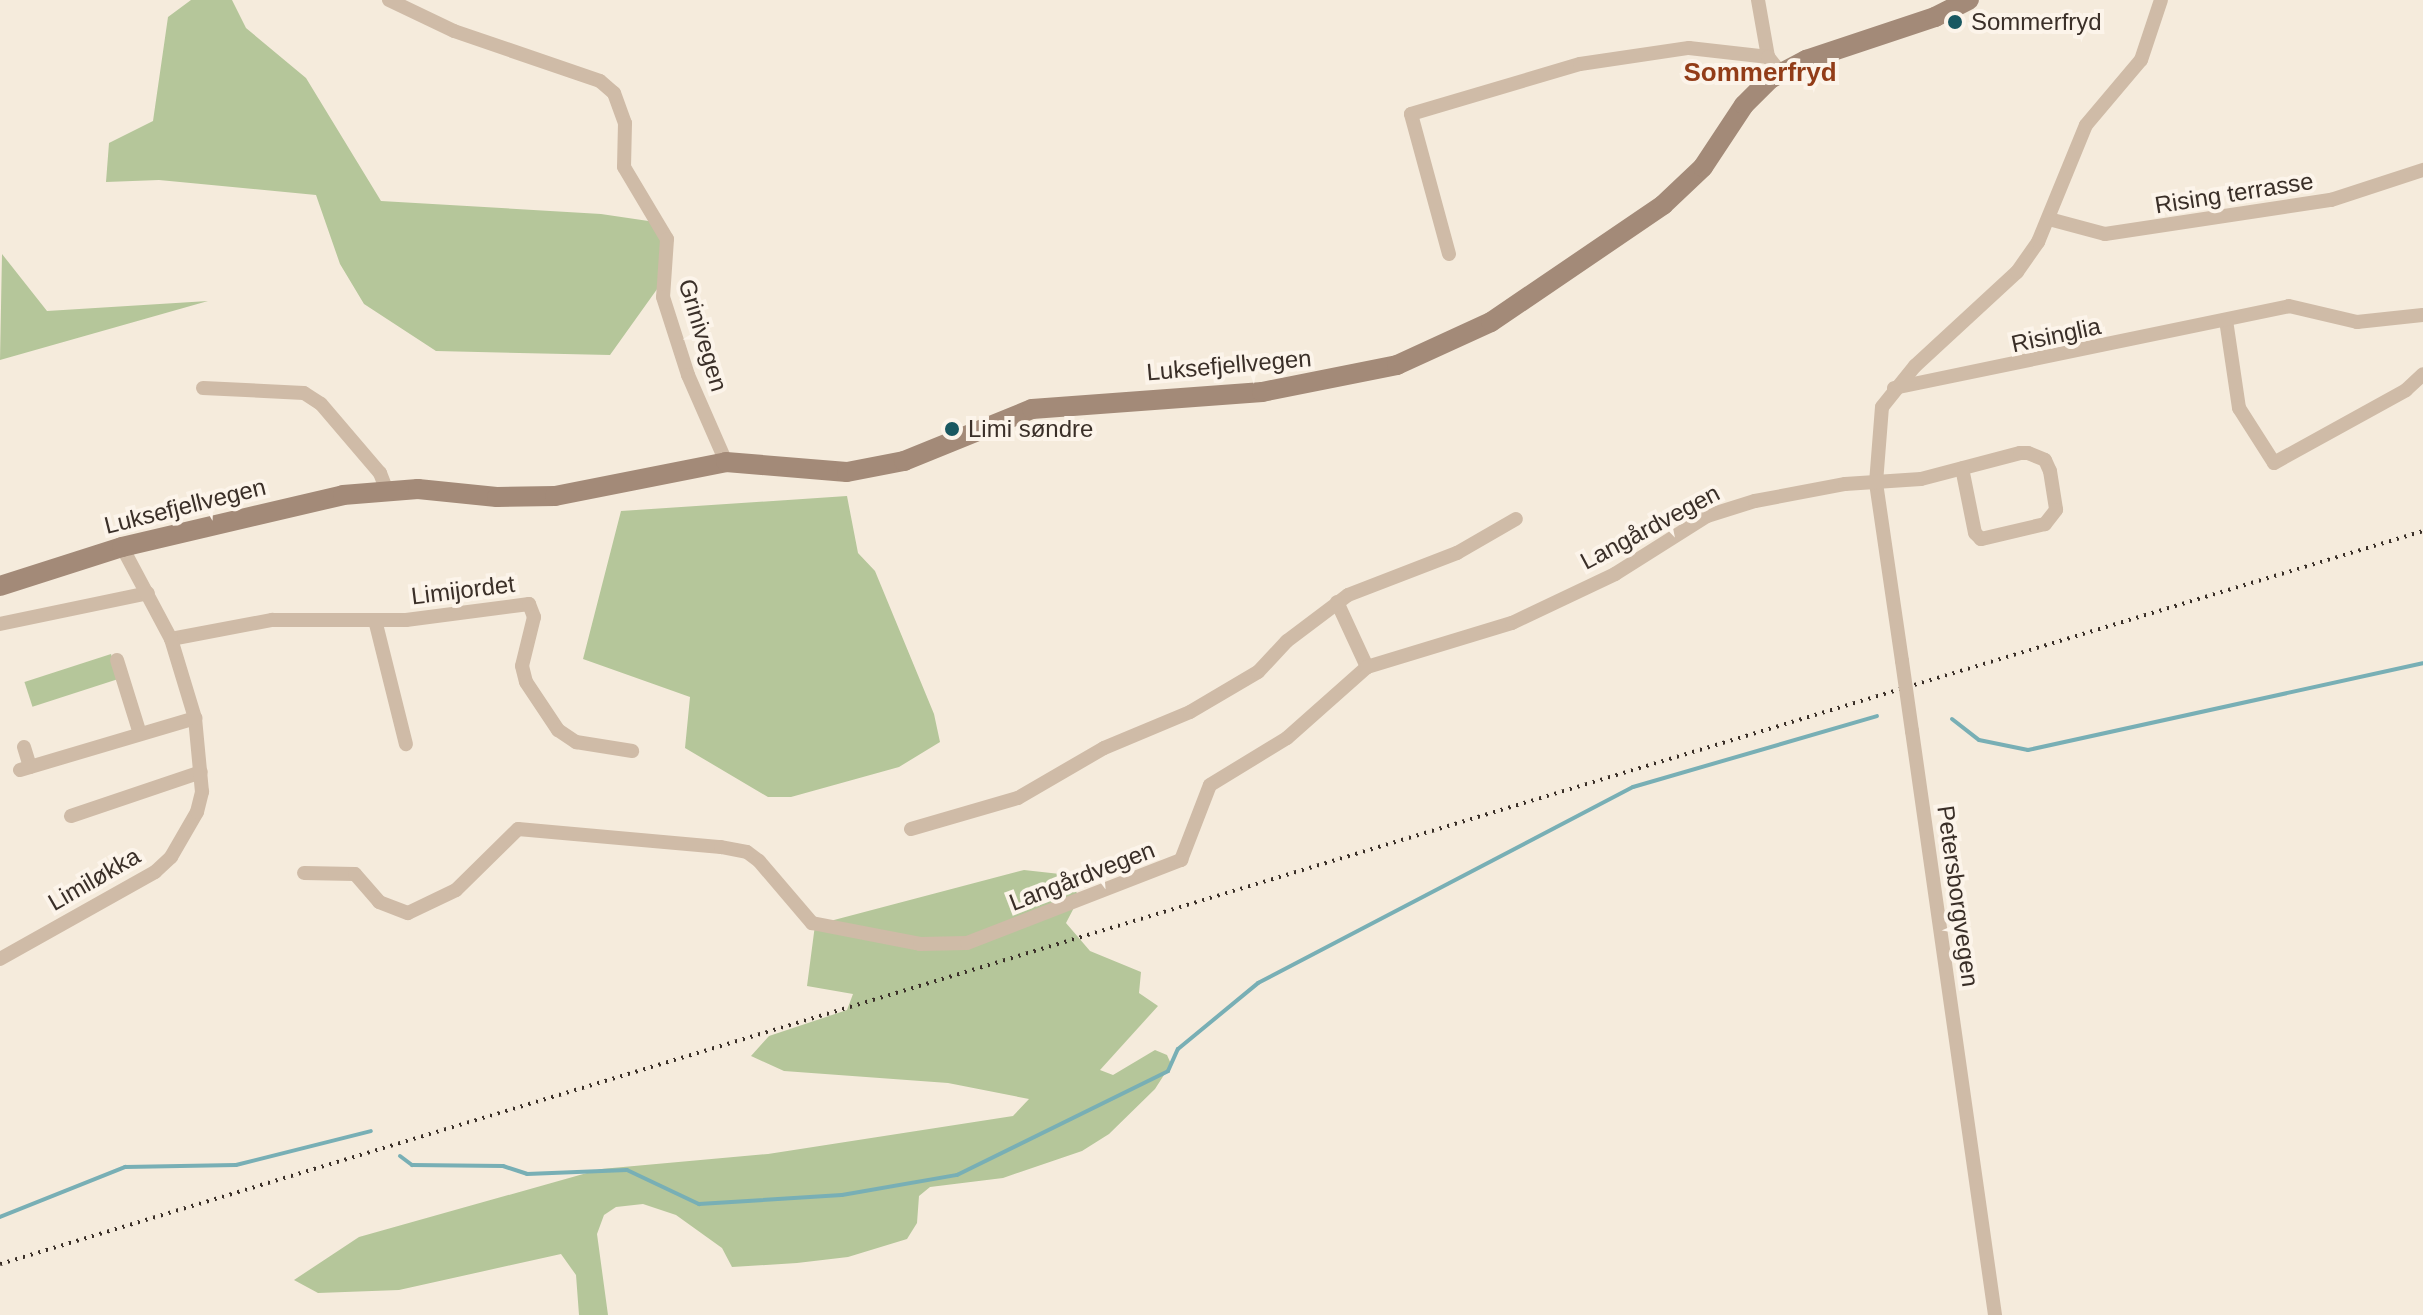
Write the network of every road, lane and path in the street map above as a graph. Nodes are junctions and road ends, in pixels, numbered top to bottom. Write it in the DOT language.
graph roads {
  1 [pos="389,0"];
  2 [pos="1758,0"];
  3 [pos="1969,0"];
  4 [pos="2161,0"];
  5 [pos="1774,64"];
  6 [pos="2423,170"];
  7 [pos="2049,219"];
  8 [pos="1449,254"];
  9 [pos="2423,315"];
  10 [pos="2226,320"];
  11 [pos="2423,374"];
  12 [pos="203,388"];
  13 [pos="1894,388"];
  14 [pos="726,462"];
  15 [pos="1962,468"];
  16 [pos="1876,483"];
  17 [pos="386,489"];
  18 [pos="1516,519"];
  19 [pos="122,547"];
  20 [pos="0,586"];
  21 [pos="148,593"];
  22 [pos="1337,602"];
  23 [pos="375,620"];
  24 [pos="0,624"];
  25 [pos="171,639"];
  26 [pos="117,660"];
  27 [pos="1367,667"];
  28 [pos="195,718"];
  29 [pos="140,734"];
  30 [pos="406,744"];
  31 [pos="24,747"];
  32 [pos="632,751"];
  33 [pos="201,772"];
  34 [pos="71,816"];
  35 [pos="911,829"];
  36 [pos="304,873"];
  37 [pos="0,959"];
  38 [pos="1995,1315"];
  1 -- 14 [label="street, Grinivegen"];
  2 -- 5 [label="street"];
  3 -- 5 [label="main road, Luksefjellvegen"];
  4 -- 7 [label="street, Petersborgvegen"];
  5 -- 8 [label="street"];
  5 -- 14 [label="main road, Luksefjellvegen"];
  6 -- 7 [label="street, Rising terrasse"];
  7 -- 13 [label="street, Petersborgvegen"];
  9 -- 10 [label="street, Risinglia"];
  10 -- 11 [label="street"];
  10 -- 13 [label="street, Risinglia"];
  12 -- 17 [label="street"];
  13 -- 16 [label="street, Petersborgvegen"];
  14 -- 17 [label="main road, Luksefjellvegen"];
  15 -- 15 [label="street"];
  15 -- 16 [label="street"];
  16 -- 27 [label="street, Langårdvegen"];
  16 -- 38 [label="street, Petersborgvegen, bridge"];
  17 -- 19 [label="main road, Luksefjellvegen"];
  18 -- 22 [label="street"];
  19 -- 20 [label="main road, Luksefjellvegen"];
  19 -- 21 [label="street, Limiløkka"];
  21 -- 24 [label="street"];
  21 -- 25 [label="street, Limiløkka"];
  22 -- 27 [label="street"];
  22 -- 35 [label="street"];
  23 -- 25 [label="street, Limijordet"];
  23 -- 30 [label="street"];
  23 -- 32 [label="street, Limijordet"];
  25 -- 28 [label="street, Limiløkka"];
  26 -- 29 [label="street"];
  27 -- 36 [label="street, Langårdvegen"];
  28 -- 29 [label="street"];
  28 -- 33 [label="street, Limiløkka"];
  29 -- 31 [label="street"];
  33 -- 34 [label="street"];
  33 -- 37 [label="street, Limiløkka"];
}
